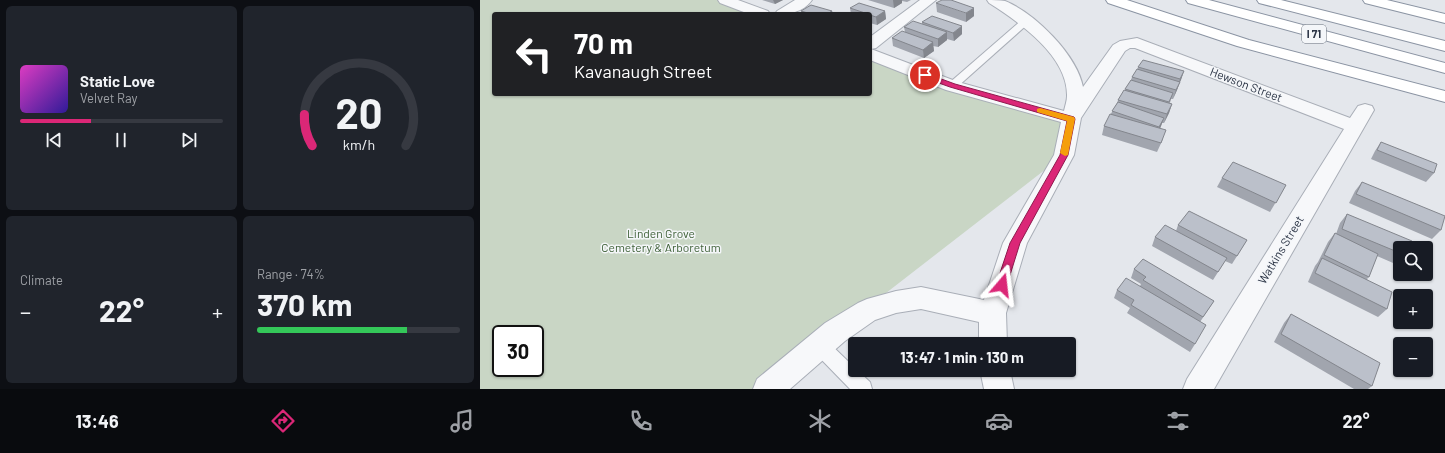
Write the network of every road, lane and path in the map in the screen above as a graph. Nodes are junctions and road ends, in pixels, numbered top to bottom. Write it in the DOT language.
graph roads {
  1 [pos="725,0"];
  2 [pos="804,0"];
  3 [pos="930,0"];
  4 [pos="994,0"];
  5 [pos="1113,0"];
  6 [pos="1193,0"];
  7 [pos="1264,0"];
  8 [pos="1370,0"];
  9 [pos="758,12"];
  10 [pos="785,12"];
  11 [pos="1445,19"];
  12 [pos="1026,21"];
  13 [pos="872,44"];
  14 [pos="1445,46"];
  15 [pos="872,55"];
  16 [pos="1442,68"];
  17 [pos="952,86"];
  18 [pos="1445,97"];
  19 [pos="1071,119"];
  20 [pos="1360,119"];
  21 [pos="993,313"];
  22 [pos="993,337"];
  23 [pos="819,345"];
  24 [pos="996,377"];
  25 [pos="768,389"];
  26 [pos="862,389"];
  27 [pos="999,389"];
  28 [pos="1198,389"];
  1 -- 9 [label="street"];
  2 -- 10 [label="street"];
  3 -- 13 [label="street"];
  4 -- 12 [label="street"];
  5 -- 18 [label="highway"];
  6 -- 16 [label="highway, I 71"];
  7 -- 14 [label="highway, I 71"];
  8 -- 11 [label="highway"];
  12 -- 17 [label="lane"];
  12 -- 19 [label="street"];
  15 -- 17 [label="street"];
  17 -- 19 [label="street"];
  19 -- 20 [label="street, Hewson Street"];
  19 -- 21 [label="street"];
  20 -- 28 [label="street, Watkins Street"];
  21 -- 22 [label="street"];
  21 -- 23 [label="street"];
  23 -- 25 [label="street"];
  23 -- 26 [label="lane"];
  24 -- 27 [label="street"];
}
